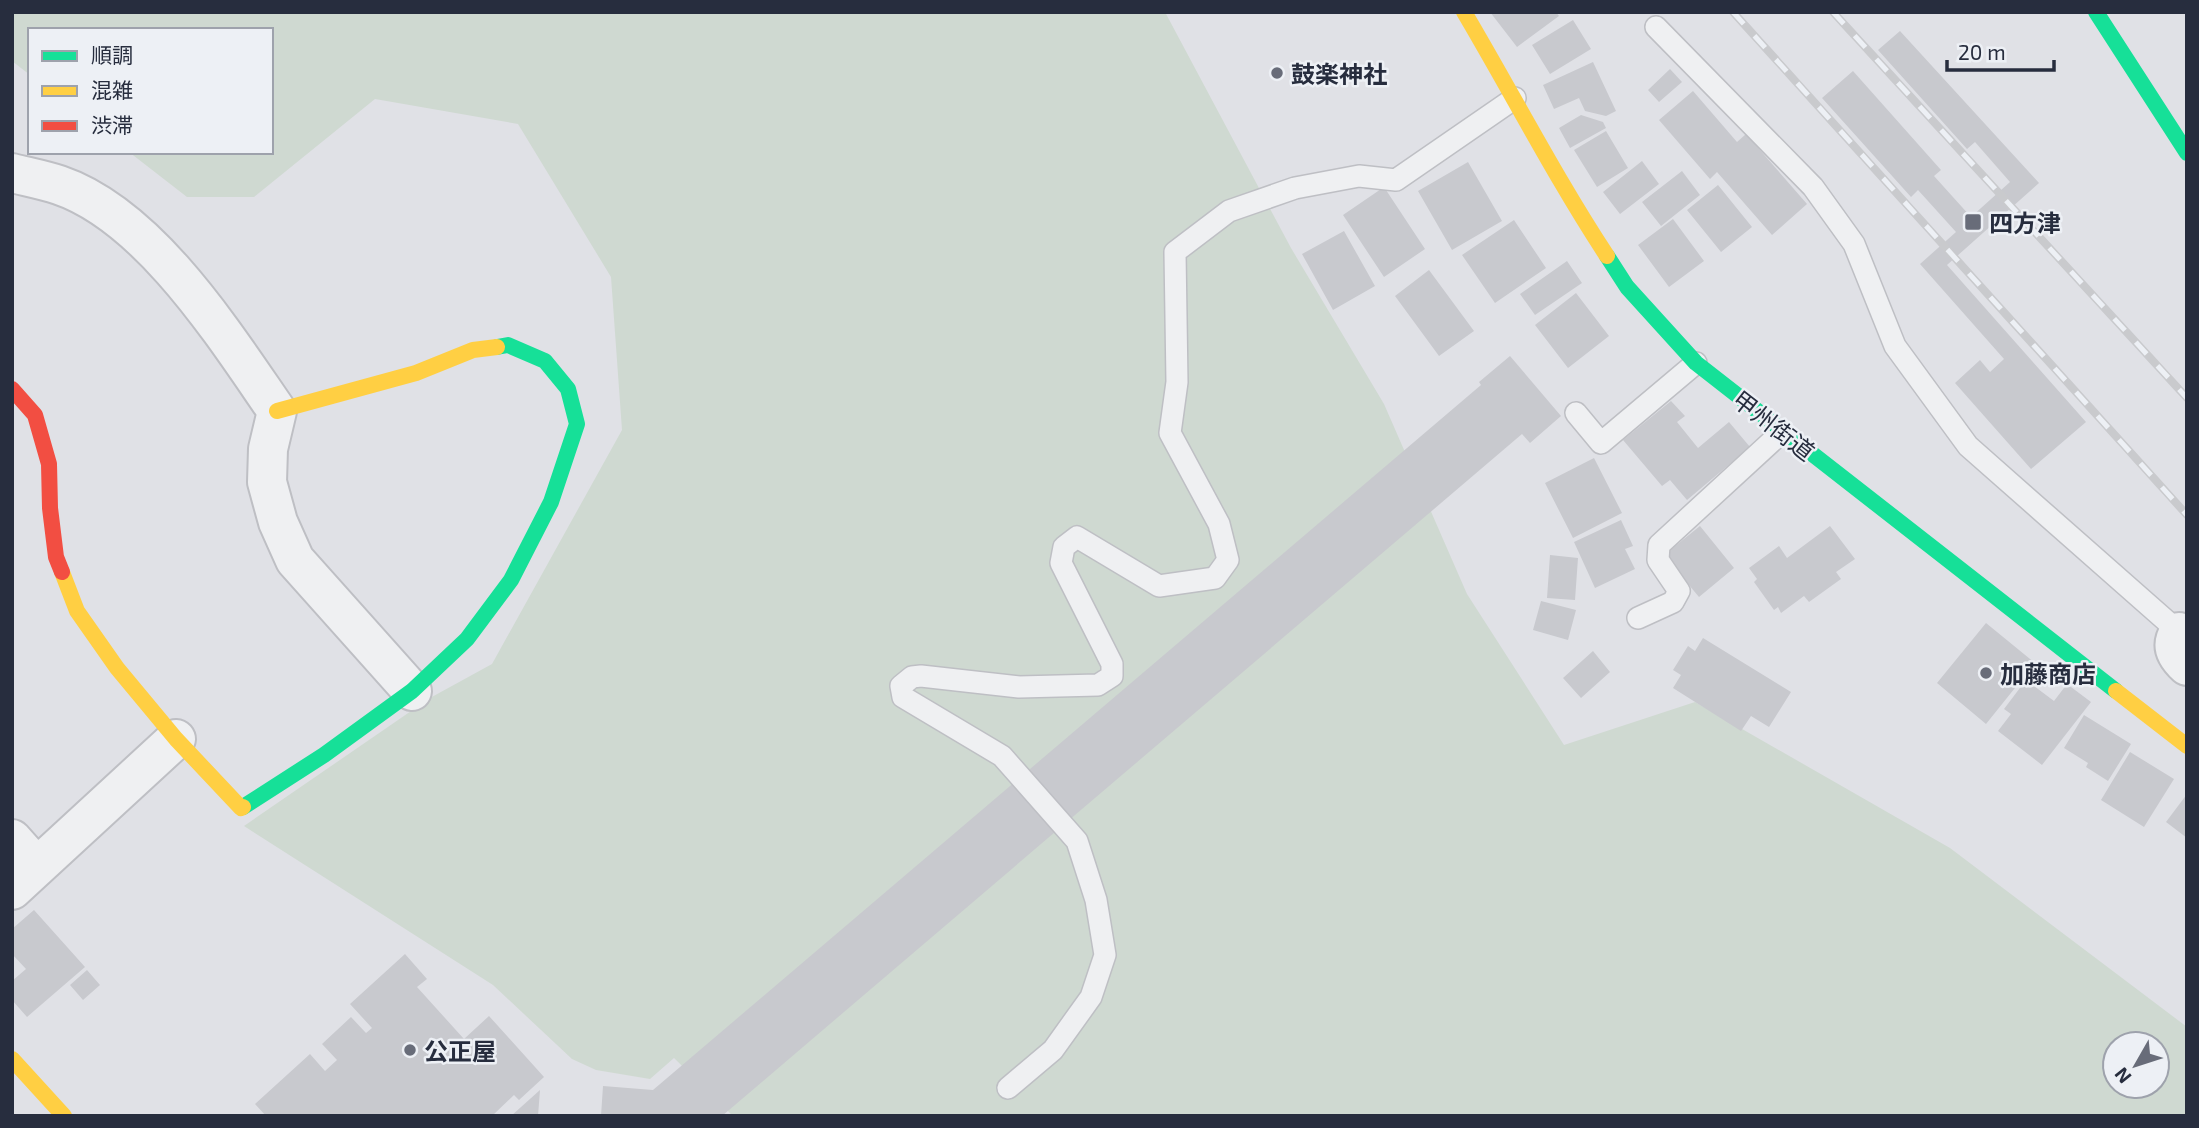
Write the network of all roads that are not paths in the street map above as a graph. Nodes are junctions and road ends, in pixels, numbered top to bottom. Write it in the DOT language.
graph roads {
  1 [pos="1464,12"];
  2 [pos="2096,12"];
  3 [pos="1657,27"];
  4 [pos="1515,98"];
  5 [pos="2187,153"];
  6 [pos="12,173"];
  7 [pos="1696,363"];
  8 [pos="12,389"];
  9 [pos="277,411"];
  10 [pos="1576,413"];
  11 [pos="1782,432"];
  12 [pos="1638,618"];
  13 [pos="2184,641"];
  14 [pos="412,691"];
  15 [pos="176,739"];
  16 [pos="2187,746"];
  17 [pos="12,839"];
  18 [pos="25,878"];
  19 [pos="12,1059"];
  20 [pos="1008,1088"];
  21 [pos="64,1116"];
  1 -- 4 [label="main road, 甲州街道"];
  2 -- 5 [label="main road"];
  3 -- 13 [label="lane"];
  4 -- 7 [label="main road, 甲州街道"];
  4 -- 20 [label="lane"];
  6 -- 9 [label="street"];
  7 -- 10 [label="lane"];
  7 -- 11 [label="main road, 甲州街道"];
  8 -- 15 [label="main road"];
  9 -- 14 [label="street"];
  9 -- 14 [label="main road"];
  11 -- 12 [label="lane"];
  11 -- 16 [label="main road, 甲州街道"];
  14 -- 15 [label="main road"];
  15 -- 18 [label="street"];
  17 -- 18 [label="street"];
  19 -- 21 [label="main road"];
}
